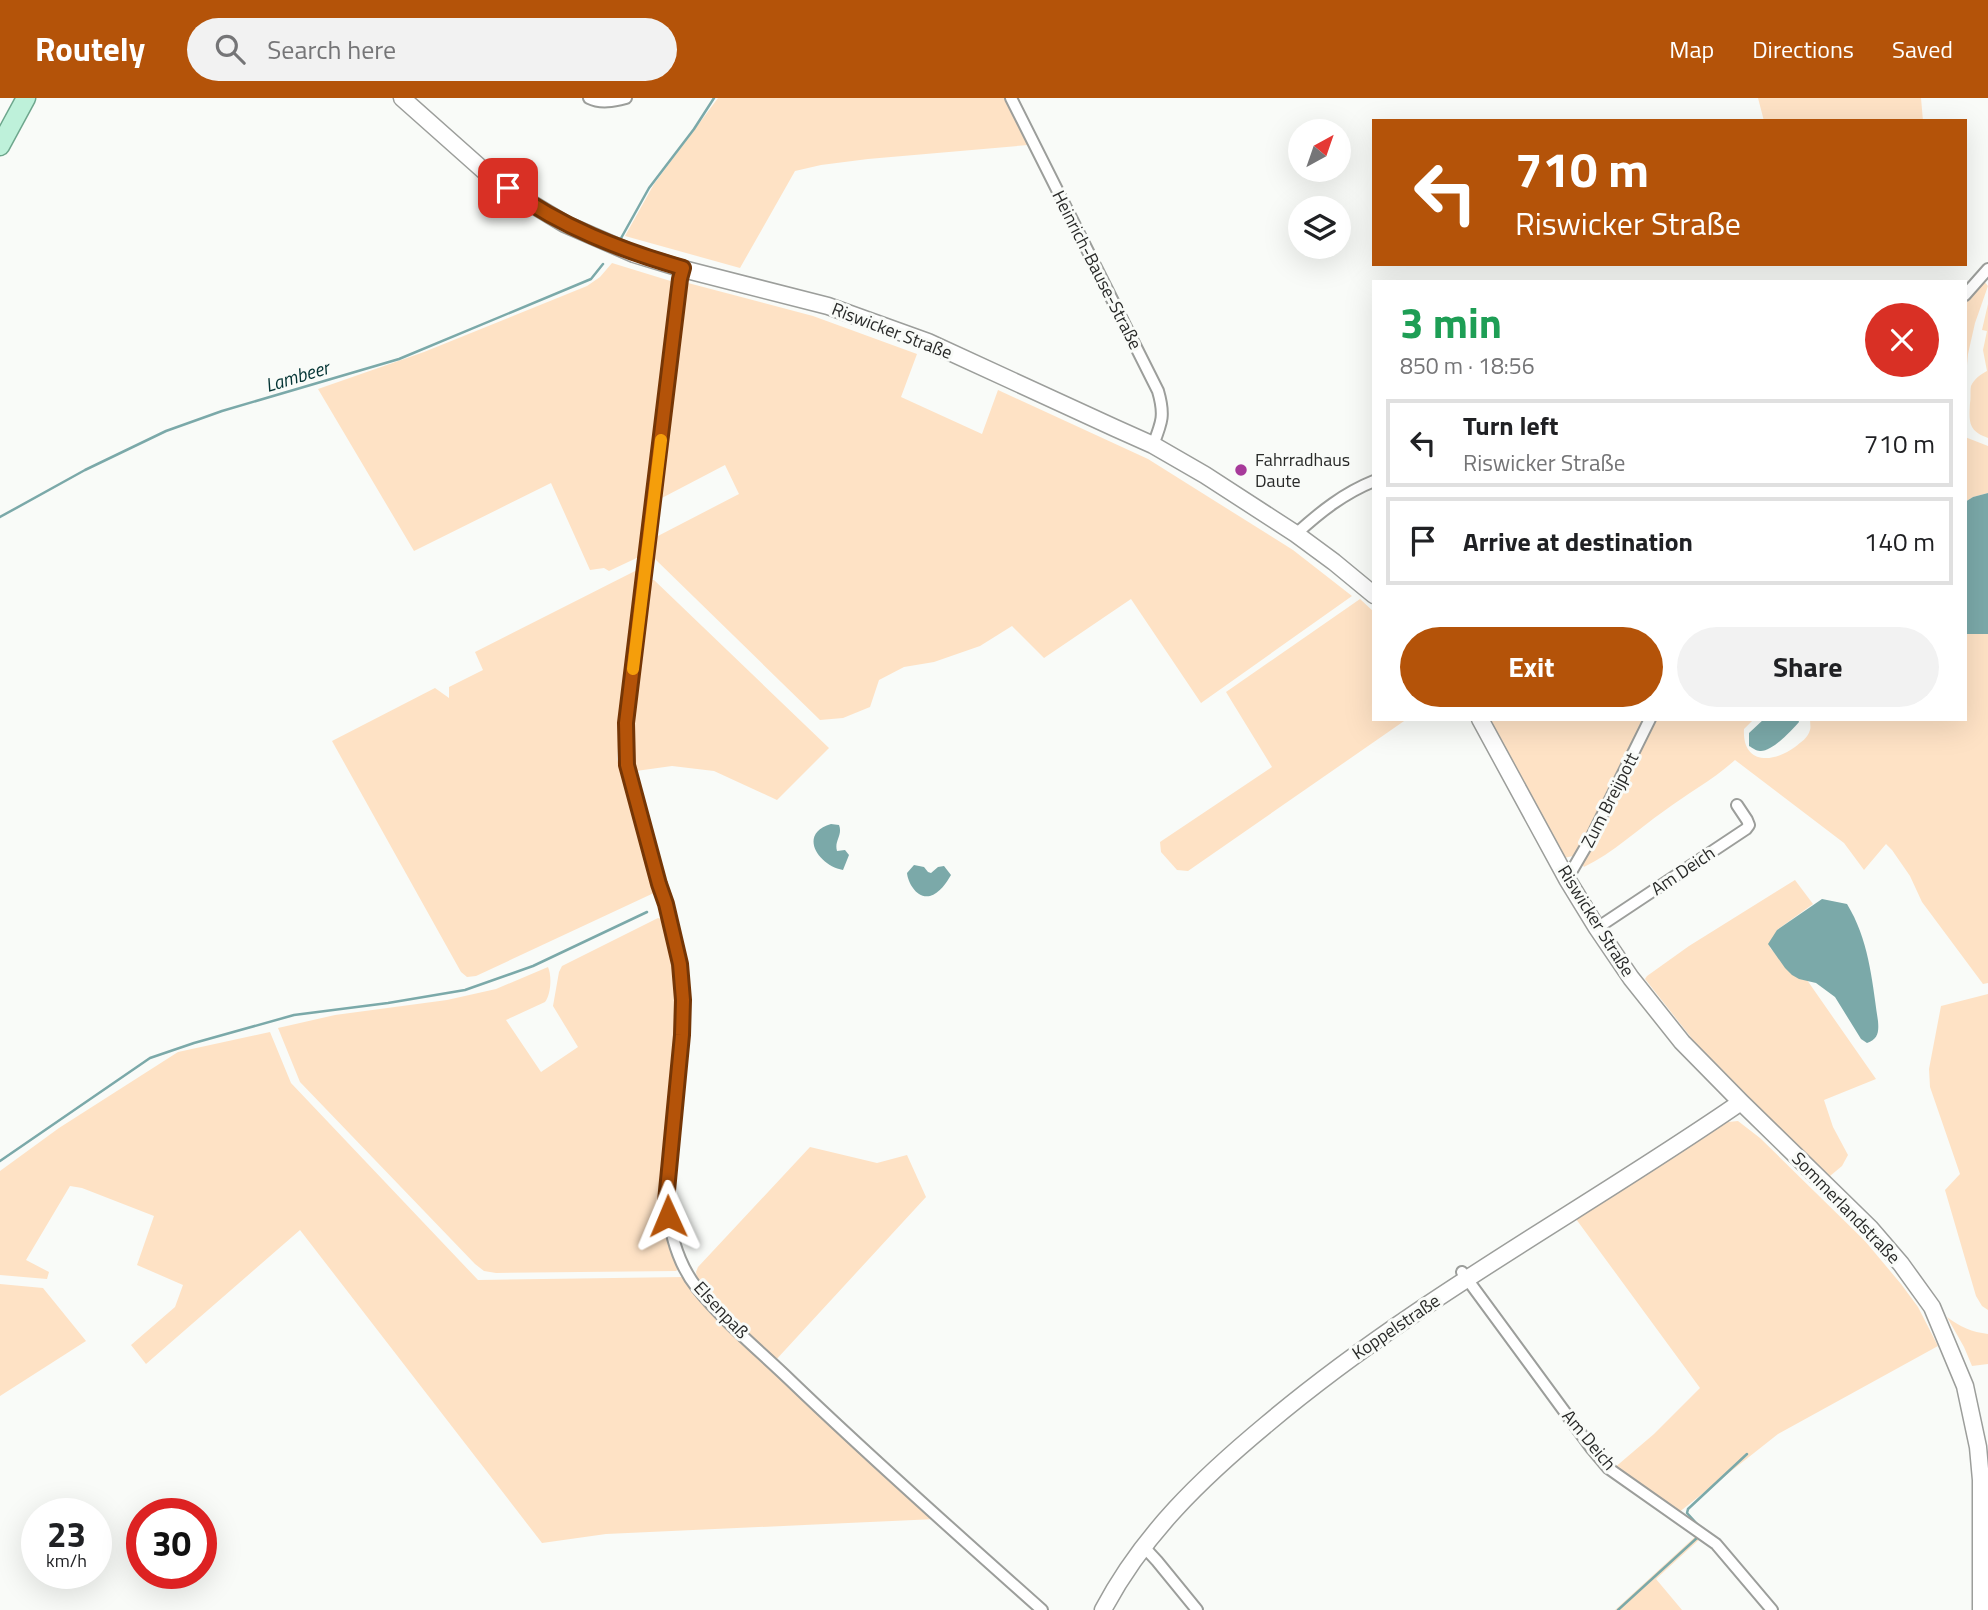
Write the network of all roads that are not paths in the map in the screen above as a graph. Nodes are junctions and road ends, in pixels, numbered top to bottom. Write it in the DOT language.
graph roads {
  1 [pos="26,98"];
  2 [pos="402,98"];
  3 [pos="589,98"];
  4 [pos="626,98"];
  5 [pos="1011,98"];
  6 [pos="0,146"];
  7 [pos="683,268"];
  8 [pos="1988,269"];
  9 [pos="1967,293"];
  10 [pos="1153,445"];
  11 [pos="1372,482"];
  12 [pos="1296,534"];
  13 [pos="1372,593"];
  14 [pos="1481,721"];
  15 [pos="1649,721"];
  16 [pos="1737,805"];
  17 [pos="1567,880"];
  18 [pos="1597,928"];
  19 [pos="1741,1102"];
  20 [pos="1465,1276"];
  21 [pos="1144,1547"];
  22 [pos="1042,1610"];
  23 [pos="1103,1610"];
  24 [pos="1197,1610"];
  25 [pos="1772,1610"];
  26 [pos="1981,1610"];
  1 -- 6 [label="main road"];
  2 -- 7 [label="street, Riswicker Straße"];
  3 -- 4 [label="street"];
  5 -- 10 [label="street, Heinrich-Bause-Straße"];
  7 -- 10 [label="street, Riswicker Straße"];
  7 -- 22 [label="street, Elsenpaß"];
  8 -- 9 [label="street"];
  10 -- 12 [label="street, Riswicker Straße"];
  11 -- 12 [label="street"];
  12 -- 13 [label="street, Riswicker Straße"];
  14 -- 17 [label="street, Riswicker Straße"];
  15 -- 17 [label="street, Zum Breijpott"];
  16 -- 18 [label="street, Am Deich"];
  17 -- 18 [label="street, Riswicker Straße"];
  18 -- 19 [label="street, Riswicker Straße"];
  19 -- 20 [label="street, Koppelstraße"];
  19 -- 26 [label="street, Sommerlandstraße"];
  20 -- 21 [label="street, Koppelstraße"];
  20 -- 25 [label="street, Am Deich"];
  21 -- 23 [label="street, Koppelstraße"];
  21 -- 24 [label="street"];
}
